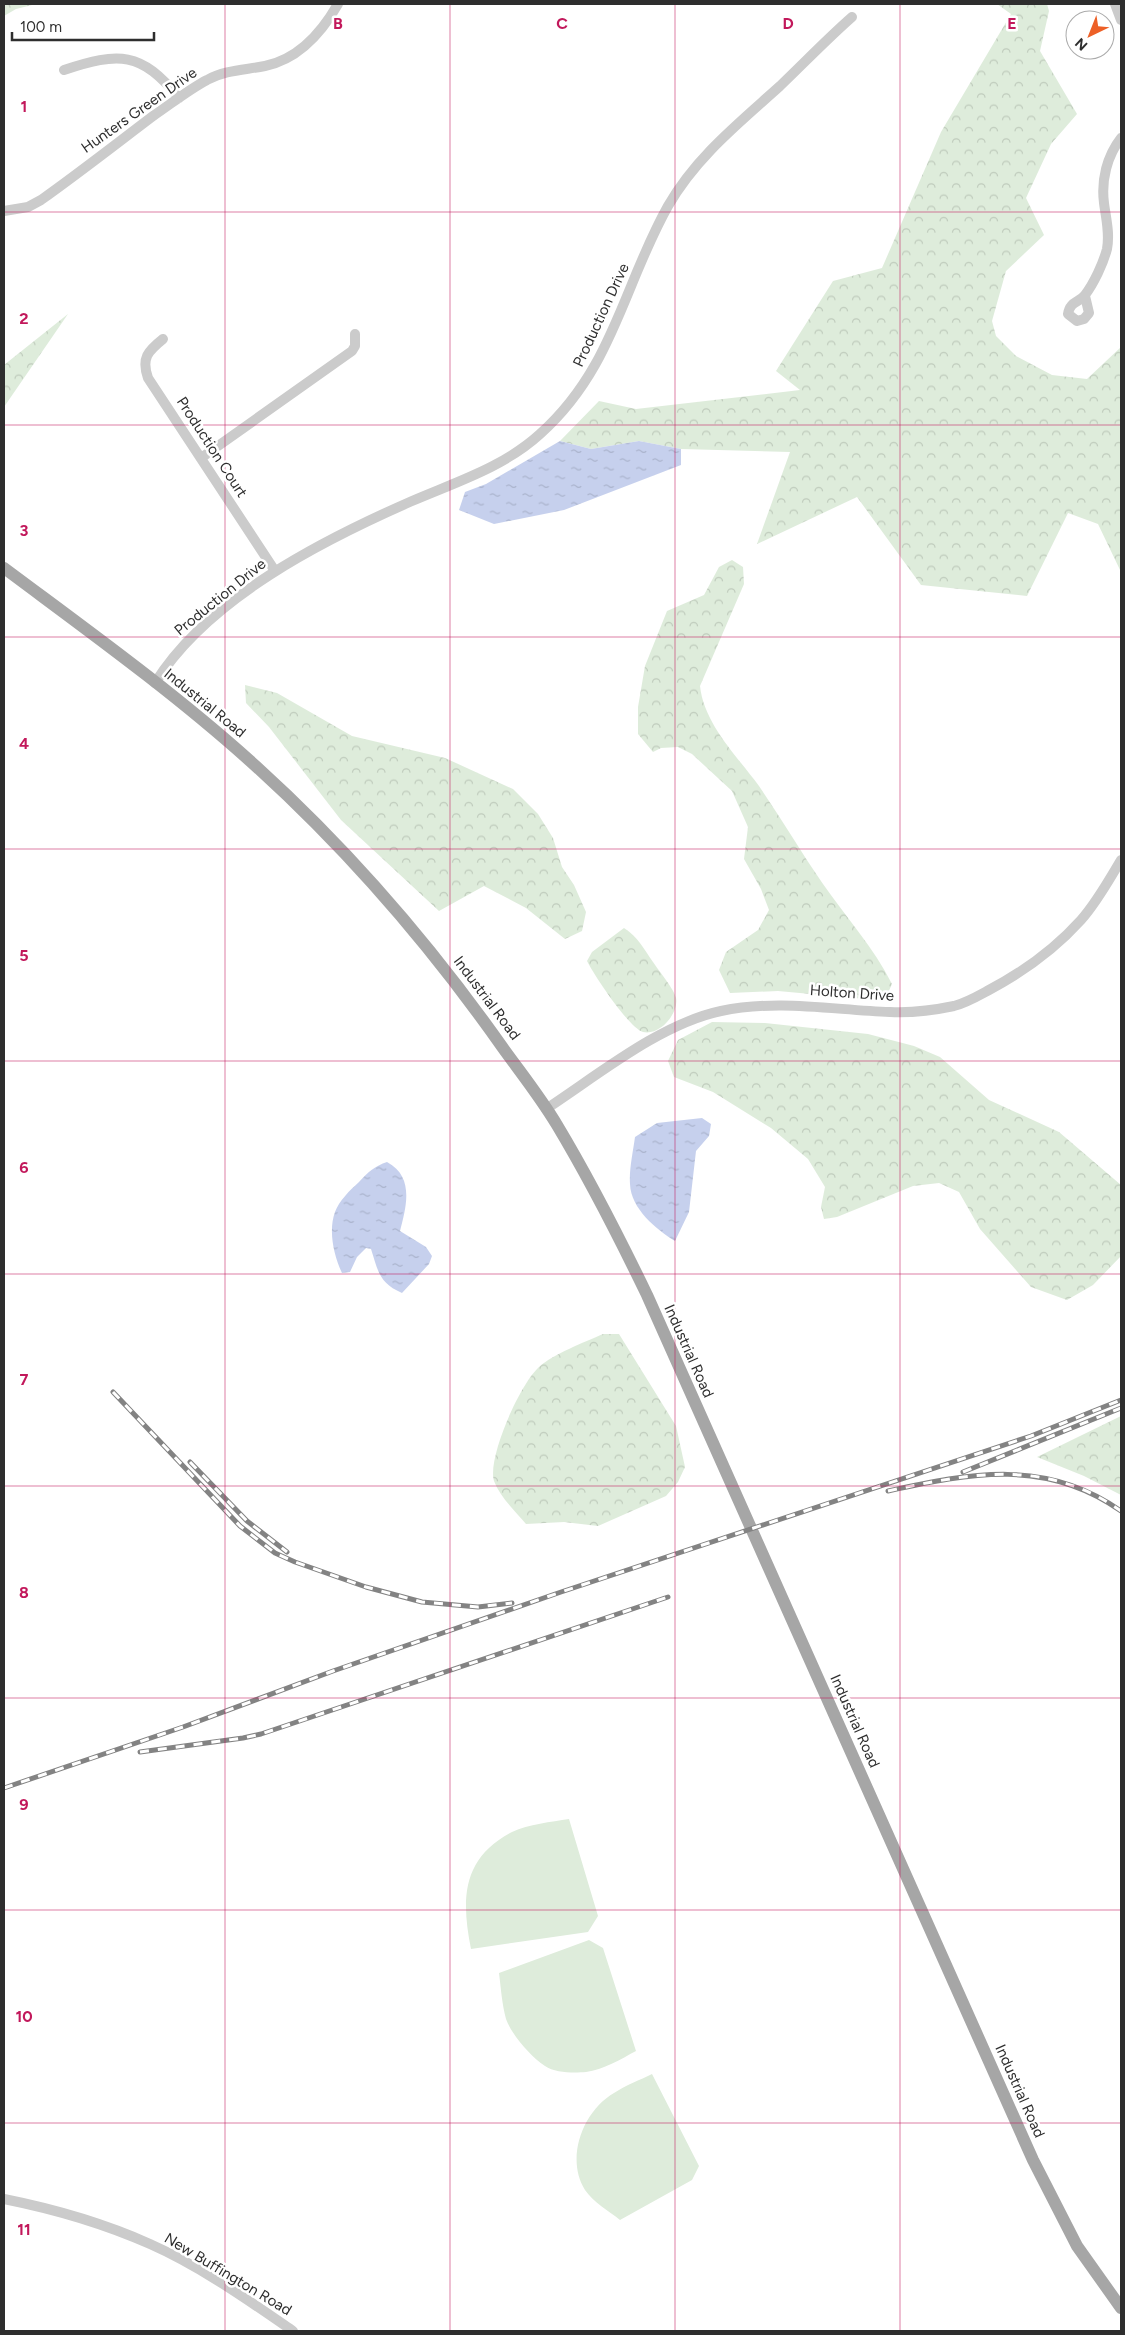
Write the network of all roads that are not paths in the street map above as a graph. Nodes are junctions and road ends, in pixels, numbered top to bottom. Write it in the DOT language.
graph roads {
  1 [pos="338,4"];
  2 [pos="1115,4"];
  3 [pos="852,17"];
  4 [pos="1121,20"];
  5 [pos="64,70"];
  6 [pos="179,98"];
  7 [pos="1121,138"];
  8 [pos="4,211"];
  9 [pos="1084,296"];
  10 [pos="355,334"];
  11 [pos="163,339"];
  12 [pos="201,458"];
  13 [pos="4,568"];
  14 [pos="275,571"];
  15 [pos="155,683"];
  16 [pos="1121,860"];
  17 [pos="546,1109"];
  18 [pos="4,2199"];
  19 [pos="1121,2308"];
  20 [pos="294,2331"];
  1 -- 6 [label="street, Hunters Green Drive"];
  2 -- 4 [label="street"];
  3 -- 14 [label="street, Production Drive"];
  5 -- 6 [label="street"];
  6 -- 8 [label="street, Hunters Green Drive"];
  7 -- 9 [label="street"];
  10 -- 12 [label="street"];
  11 -- 12 [label="street, Production Court"];
  12 -- 14 [label="street, Production Court"];
  13 -- 15 [label="main road, Industrial Road"];
  14 -- 15 [label="street, Production Drive"];
  15 -- 17 [label="main road, Industrial Road"];
  16 -- 17 [label="street, Holton Drive"];
  17 -- 19 [label="main road, Industrial Road"];
  18 -- 20 [label="street, New Buffington Road"];
}
